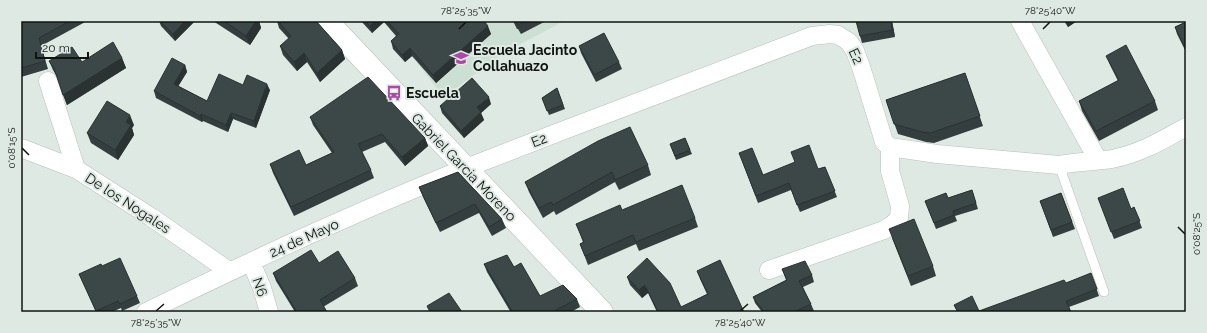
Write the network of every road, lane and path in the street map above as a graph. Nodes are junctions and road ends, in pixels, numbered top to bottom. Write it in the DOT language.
graph roads {
  1 [pos="327,21"];
  2 [pos="1020,21"];
  3 [pos="48,81"];
  4 [pos="1186,127"];
  5 [pos="890,147"];
  6 [pos="21,148"];
  7 [pos="1098,160"];
  8 [pos="1059,164"];
  9 [pos="466,168"];
  10 [pos="76,169"];
  11 [pos="251,262"];
  12 [pos="769,270"];
  13 [pos="229,271"];
  14 [pos="1104,292"];
  15 [pos="146,312"];
  16 [pos="268,312"];
  17 [pos="602,312"];
  1 -- 9 [label="street, Gabriel Garcia Moreno"];
  2 -- 7 [label="street"];
  3 -- 10 [label="street"];
  4 -- 7 [label="street"];
  5 -- 8 [label="street"];
  5 -- 9 [label="street, E2"];
  5 -- 12 [label="street"];
  6 -- 10 [label="street, De los Nogales"];
  7 -- 8 [label="street"];
  8 -- 14 [label="lane"];
  9 -- 11 [label="street, 24 de Mayo"];
  9 -- 17 [label="street, Gabriel Garcia Moreno"];
  10 -- 13 [label="street, De los Nogales"];
  11 -- 13 [label="street, 24 de Mayo"];
  11 -- 16 [label="street, N6"];
  13 -- 15 [label="street, 24 de Mayo"];
}
